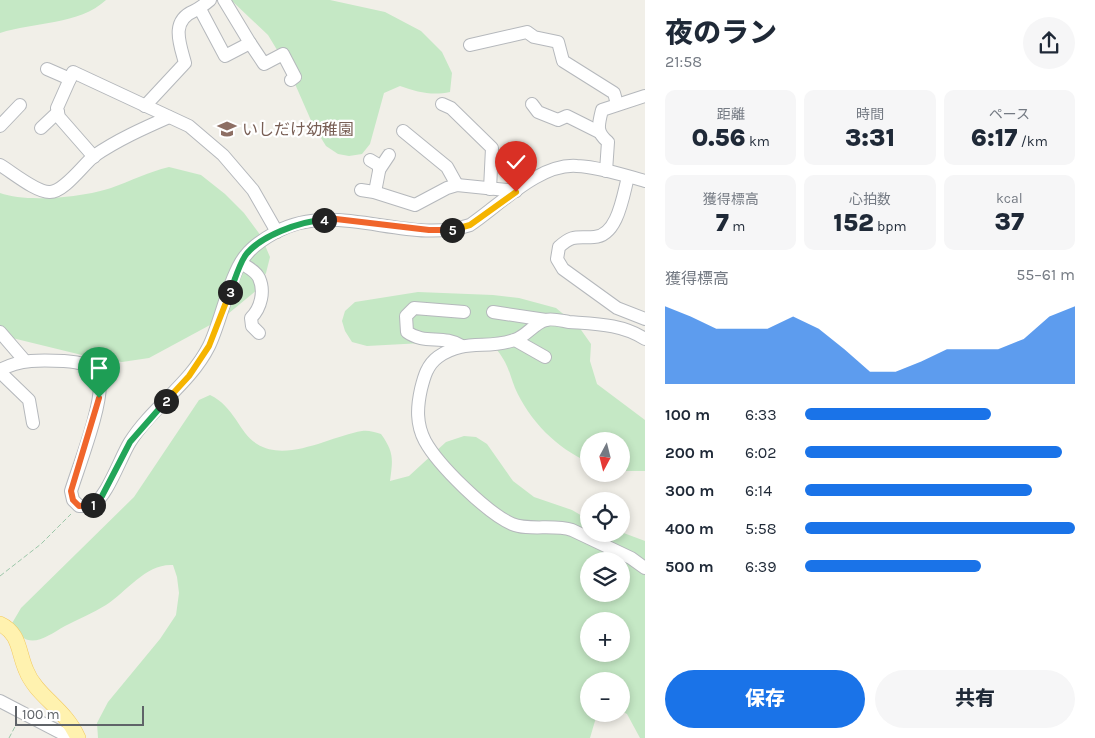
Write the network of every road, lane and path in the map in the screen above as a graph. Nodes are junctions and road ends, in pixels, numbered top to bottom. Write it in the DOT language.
graph roads {
  1 [pos="210,0"];
  2 [pos="224,0"];
  3 [pos="200,9"];
  4 [pos="250,43"];
  5 [pos="470,45"];
  6 [pos="46,69"];
  7 [pos="70,79"];
  8 [pos="291,80"];
  9 [pos="645,96"];
  10 [pos="442,104"];
  11 [pos="617,104"];
  12 [pos="20,105"];
  13 [pos="145,106"];
  14 [pos="58,112"];
  15 [pos="534,112"];
  16 [pos="169,117"];
  17 [pos="0,126"];
  18 [pos="41,128"];
  19 [pos="403,131"];
  20 [pos="598,132"];
  21 [pos="389,155"];
  22 [pos="94,156"];
  23 [pos="370,160"];
  24 [pos="0,165"];
  25 [pos="379,170"];
  26 [pos="606,171"];
  27 [pos="628,177"];
  28 [pos="645,181"];
  29 [pos="457,185"];
  30 [pos="490,189"];
  31 [pos="361,190"];
  32 [pos="375,192"];
  33 [pos="516,192"];
  34 [pos="277,232"];
  35 [pos="241,263"];
  36 [pos="464,312"];
  37 [pos="493,312"];
  38 [pos="645,319"];
  39 [pos="546,320"];
  40 [pos="0,332"];
  41 [pos="259,333"];
  42 [pos="645,339"];
  43 [pos="515,340"];
  44 [pos="461,350"];
  45 [pos="545,357"];
  46 [pos="26,360"];
  47 [pos="0,371"];
  48 [pos="33,423"];
  49 [pos="79,506"];
  50 [pos="645,568"];
  51 [pos="0,576"];
  52 [pos="0,624"];
  53 [pos="0,701"];
  54 [pos="23,712"];
  55 [pos="9,738"];
  56 [pos="71,738"];
  57 [pos="78,738"];
  1 -- 3 [label="street"];
  2 -- 4 [label="street"];
  3 -- 4 [label="street"];
  3 -- 13 [label="street"];
  4 -- 8 [label="street"];
  5 -- 11 [label="street"];
  6 -- 7 [label="street"];
  7 -- 13 [label="street"];
  7 -- 14 [label="street"];
  9 -- 11 [label="street"];
  10 -- 30 [label="street"];
  11 -- 20 [label="street"];
  12 -- 17 [label="street"];
  13 -- 16 [label="street"];
  14 -- 18 [label="street"];
  14 -- 22 [label="street"];
  15 -- 20 [label="street"];
  16 -- 22 [label="street"];
  16 -- 34 [label="street"];
  19 -- 29 [label="street"];
  20 -- 26 [label="street"];
  21 -- 25 [label="street"];
  22 -- 24 [label="street"];
  23 -- 25 [label="street"];
  25 -- 32 [label="street"];
  26 -- 27 [label="street"];
  26 -- 33 [label="street"];
  27 -- 28 [label="street"];
  27 -- 38 [label="street"];
  29 -- 30 [label="street"];
  29 -- 32 [label="street"];
  30 -- 33 [label="street"];
  31 -- 32 [label="street"];
  33 -- 34 [label="street"];
  34 -- 35 [label="street"];
  35 -- 41 [label="street"];
  35 -- 49 [label="street"];
  36 -- 44 [label="street"];
  37 -- 39 [label="street"];
  39 -- 42 [label="street"];
  39 -- 43 [label="street"];
  40 -- 46 [label="street"];
  43 -- 44 [label="street"];
  43 -- 45 [label="street"];
  44 -- 50 [label="street"];
  46 -- 47 [label="street"];
  46 -- 49 [label="street"];
  47 -- 48 [label="street"];
  49 -- 51 [label="path"];
  52 -- 57 [label="main road"];
  53 -- 54 [label="street"];
  54 -- 55 [label="path"];
  54 -- 56 [label="street"];
}
